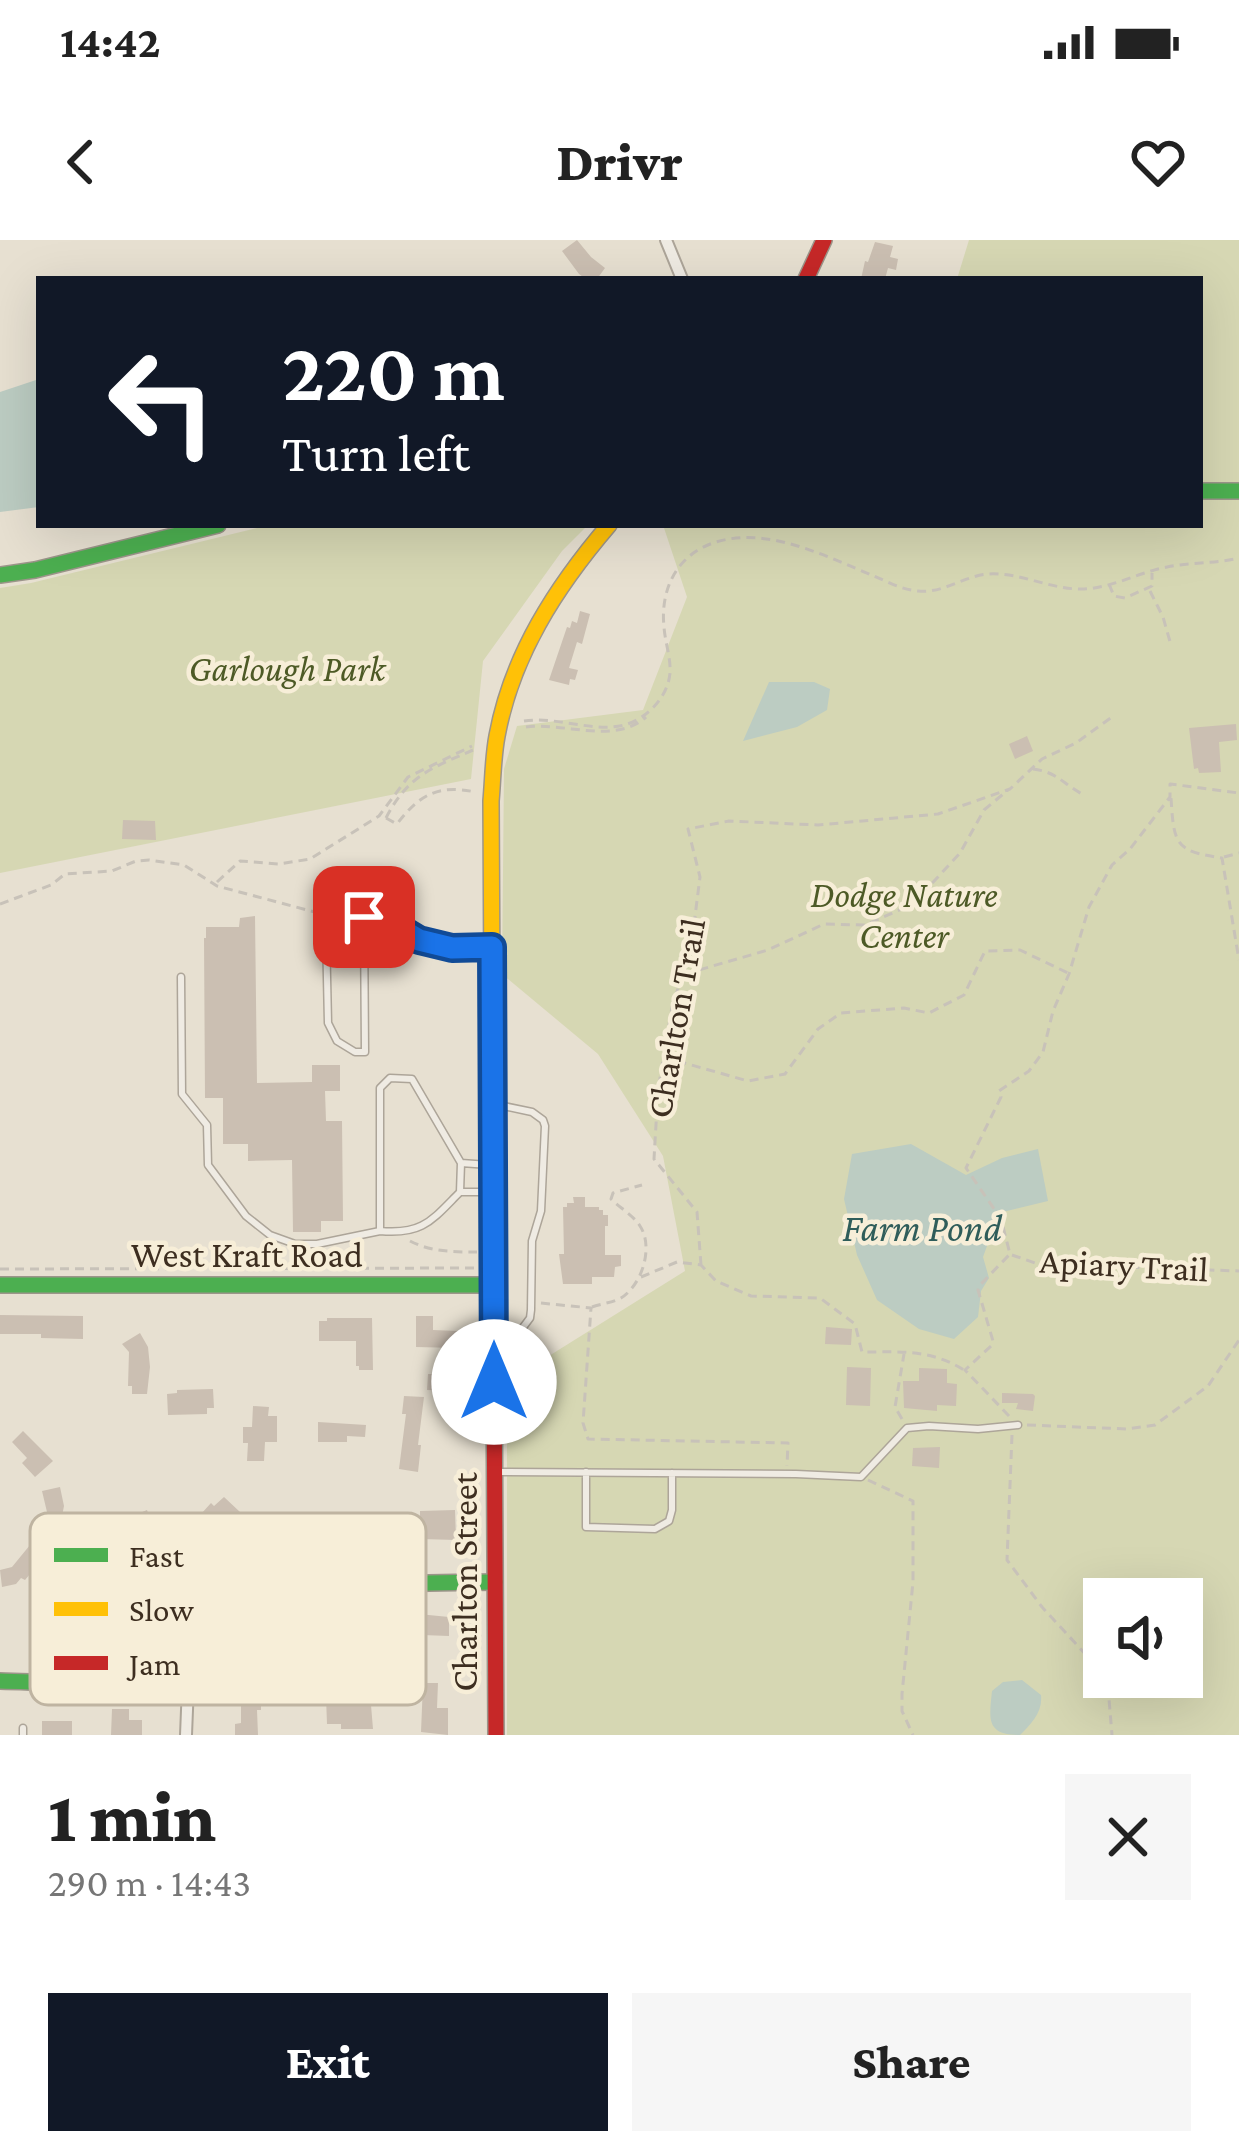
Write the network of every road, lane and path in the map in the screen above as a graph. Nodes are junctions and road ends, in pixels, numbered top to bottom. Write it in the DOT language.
graph roads {
  1 [pos="666,240"];
  2 [pos="824,240"];
  3 [pos="681,276"];
  4 [pos="807,276"];
  5 [pos="1203,491"];
  6 [pos="1239,491"];
  7 [pos="206,528"];
  8 [pos="606,528"];
  9 [pos="1239,558"];
  10 [pos="1151,572"];
  11 [pos="0,574"];
  12 [pos="1109,584"];
  13 [pos="1149,588"];
  14 [pos="1171,645"];
  15 [pos="1112,717"];
  16 [pos="525,724"];
  17 [pos="472,748"];
  18 [pos="1031,769"];
  19 [pos="1010,789"];
  20 [pos="476,793"];
  21 [pos="1239,793"];
  22 [pos="1082,794"];
  23 [pos="1171,796"];
  24 [pos="383,817"];
  25 [pos="1239,854"];
  26 [pos="1222,858"];
  27 [pos="216,884"];
  28 [pos="0,904"];
  29 [pos="364,917"];
  30 [pos="334,918"];
  31 [pos="492,947"];
  32 [pos="1239,960"];
  33 [pos="1070,974"];
  34 [pos="682,975"];
  35 [pos="181,977"];
  36 [pos="663,1057"];
  37 [pos="493,1103"];
  38 [pos="461,1163"];
  39 [pos="493,1165"];
  40 [pos="642,1186"];
  41 [pos="460,1192"];
  42 [pos="493,1192"];
  43 [pos="380,1232"];
  44 [pos="397,1233"];
  45 [pos="478,1252"];
  46 [pos="1010,1254"];
  47 [pos="700,1265"];
  48 [pos="478,1268"];
  49 [pos="0,1269"];
  50 [pos="1239,1271"];
  51 [pos="641,1276"];
  52 [pos="0,1285"];
  53 [pos="494,1285"];
  54 [pos="531,1302"];
  55 [pos="591,1308"];
  56 [pos="494,1337"];
  57 [pos="1239,1340"];
  58 [pos="905,1352"];
  59 [pos="964,1370"];
  60 [pos="1015,1425"];
  61 [pos="907,1428"];
  62 [pos="494,1472"];
  63 [pos="586,1472"];
  64 [pos="673,1473"];
  65 [pos="787,1474"];
  66 [pos="861,1477"];
  67 [pos="495,1582"];
  68 [pos="426,1583"];
  69 [pos="0,1681"];
  70 [pos="30,1681"];
  71 [pos="188,1705"];
  72 [pos="186,1735"];
  73 [pos="496,1735"];
  74 [pos="913,1735"];
  75 [pos="1112,1735"];
  1 -- 3 [label="street"];
  2 -- 4 [label="street"];
  5 -- 6 [label="street"];
  7 -- 11 [label="street"];
  8 -- 31 [label="street, Charlton Street"];
  9 -- 10 [label="path"];
  10 -- 12 [label="path"];
  10 -- 13 [label="path"];
  12 -- 13 [label="path"];
  12 -- 16 [label="path"];
  13 -- 14 [label="path"];
  15 -- 18 [label="path"];
  17 -- 24 [label="path"];
  18 -- 19 [label="path"];
  18 -- 22 [label="path"];
  19 -- 34 [label="path"];
  19 -- 34 [label="path, Charlton Trail"];
  20 -- 24 [label="path"];
  21 -- 23 [label="path"];
  23 -- 26 [label="path"];
  23 -- 33 [label="path"];
  24 -- 27 [label="path"];
  25 -- 26 [label="path"];
  26 -- 32 [label="path"];
  27 -- 28 [label="path"];
  27 -- 30 [label="path"];
  29 -- 30 [label="lane"];
  29 -- 30 [label="lane"];
  29 -- 31 [label="lane"];
  31 -- 37 [label="street, Charlton Street"];
  33 -- 36 [label="path"];
  33 -- 46 [label="path"];
  34 -- 36 [label="path, Charlton Trail"];
  35 -- 43 [label="lane"];
  36 -- 47 [label="path, Charlton Trail"];
  37 -- 39 [label="street, Charlton Street"];
  37 -- 54 [label="lane"];
  38 -- 39 [label="lane"];
  38 -- 41 [label="lane"];
  38 -- 43 [label="lane"];
  39 -- 42 [label="street, Charlton Street"];
  40 -- 51 [label="path"];
  41 -- 42 [label="lane"];
  41 -- 44 [label="lane"];
  42 -- 53 [label="street, Charlton Street"];
  43 -- 44 [label="lane"];
  44 -- 45 [label="path"];
  46 -- 50 [label="path, Apiary Trail"];
  46 -- 59 [label="path"];
  47 -- 51 [label="path"];
  47 -- 58 [label="path"];
  48 -- 49 [label="path"];
  51 -- 55 [label="path"];
  52 -- 53 [label="street, West Kraft Road"];
  53 -- 56 [label="street, Charlton Street"];
  54 -- 55 [label="path"];
  54 -- 56 [label="lane"];
  55 -- 65 [label="path"];
  56 -- 62 [label="street, Charlton Street"];
  57 -- 60 [label="path"];
  58 -- 59 [label="path"];
  58 -- 61 [label="path"];
  59 -- 60 [label="path"];
  60 -- 61 [label="lane"];
  60 -- 75 [label="path"];
  61 -- 66 [label="lane"];
  62 -- 63 [label="lane"];
  62 -- 67 [label="street, Charlton Street"];
  63 -- 64 [label="lane"];
  63 -- 64 [label="lane"];
  64 -- 65 [label="lane"];
  65 -- 66 [label="lane"];
  66 -- 74 [label="path"];
  67 -- 68 [label="street"];
  67 -- 73 [label="street, Charlton Street"];
  69 -- 70 [label="street"];
  71 -- 72 [label="street"];
}
